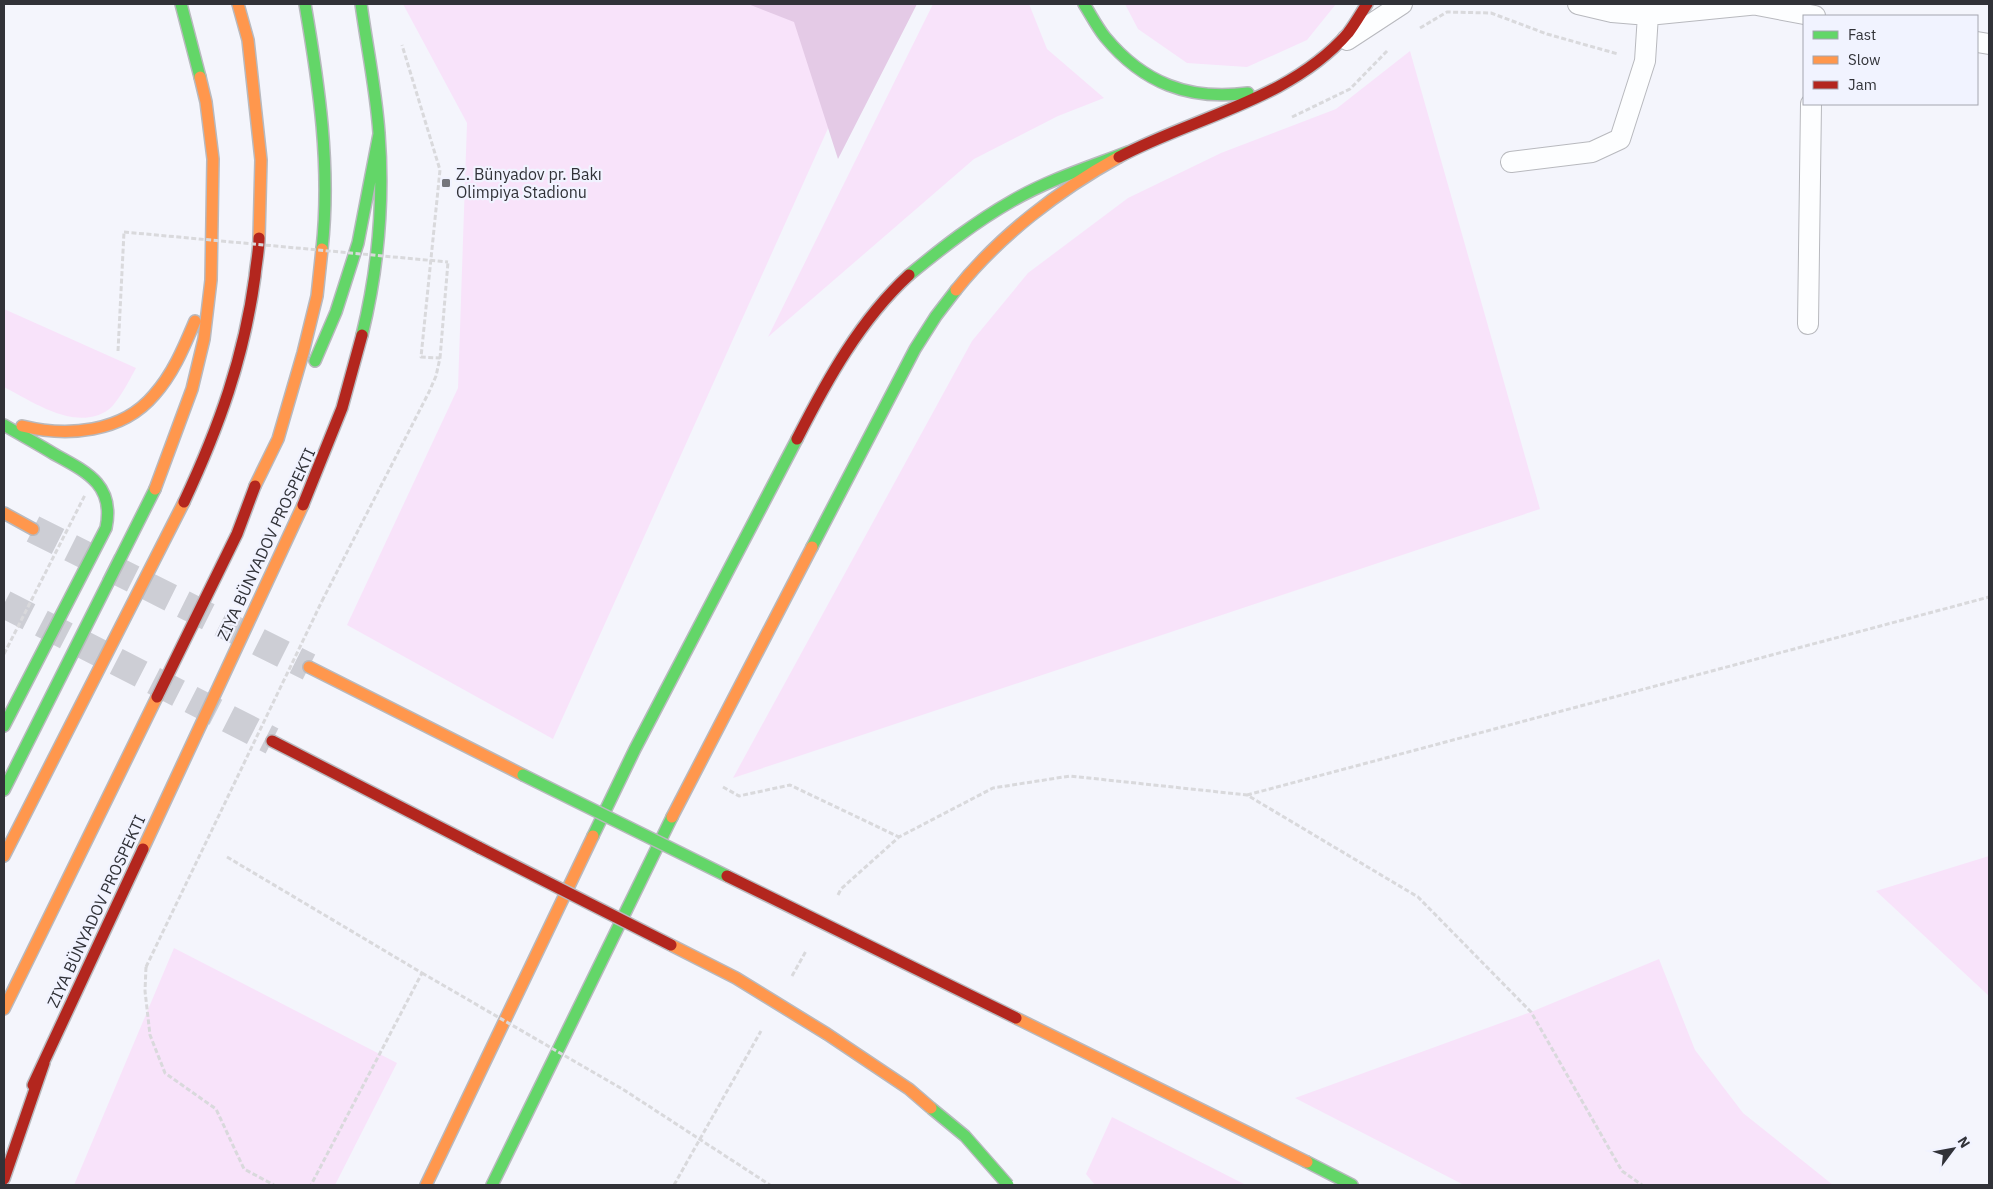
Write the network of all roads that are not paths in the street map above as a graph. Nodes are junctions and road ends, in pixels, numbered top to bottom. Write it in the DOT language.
graph roads {
  1 [pos="181,4"];
  2 [pos="238,4"];
  3 [pos="305,4"];
  4 [pos="361,4"];
  5 [pos="1084,4"];
  6 [pos="1368,4"];
  7 [pos="1402,4"];
  8 [pos="1578,4"];
  9 [pos="1758,4"];
  10 [pos="1613,8"];
  11 [pos="1648,15"];
  12 [pos="1808,15"];
  13 [pos="1331,51"];
  14 [pos="1289,79"];
  15 [pos="1811,105"];
  16 [pos="379,134"];
  17 [pos="1128,152"];
  18 [pos="1511,162"];
  19 [pos="211,280"];
  20 [pos="1808,324"];
  21 [pos="4,421"];
  22 [pos="4,425"];
  23 [pos="278,439"];
  24 [pos="4,513"];
  25 [pos="33,529"];
  26 [pos="309,667"];
  27 [pos="4,726"];
  28 [pos="272,741"];
  29 [pos="4,790"];
  30 [pos="4,856"];
  31 [pos="4,1008"];
  32 [pos="44,1063"];
  33 [pos="4,1145"];
  34 [pos="4,1159"];
  35 [pos="4,1179"];
  36 [pos="426,1185"];
  37 [pos="492,1185"];
  38 [pos="1008,1185"];
  39 [pos="1352,1185"];
  1 -- 19 [label="main road"];
  2 -- 30 [label="main road"];
  3 -- 23 [label="main road, ZIYA BÜNYADOV PROSPEKTI"];
  4 -- 16 [label="main road, ZIYA BÜNYADOV PROSPEKTI"];
  5 -- 14 [label="main road"];
  6 -- 13 [label="main road"];
  7 -- 13 [label="lane"];
  8 -- 10 [label="lane"];
  9 -- 11 [label="lane"];
  9 -- 12 [label="lane"];
  10 -- 11 [label="lane"];
  11 -- 18 [label="lane"];
  13 -- 14 [label="main road"];
  14 -- 17 [label="main road"];
  15 -- 20 [label="lane"];
  16 -- 23 [label="main road"];
  16 -- 32 [label="main road, ZIYA BÜNYADOV PROSPEKTI"];
  17 -- 36 [label="main road"];
  17 -- 37 [label="main road"];
  19 -- 21 [label="main road"];
  19 -- 29 [label="main road"];
  22 -- 27 [label="main road"];
  23 -- 31 [label="main road, ZIYA BÜNYADOV PROSPEKTI"];
  24 -- 25 [label="main road"];
  26 -- 39 [label="main road, bridge"];
  28 -- 38 [label="main road, bridge"];
  32 -- 33 [label="main road"];
  32 -- 34 [label="main road"];
  32 -- 35 [label="main road"];
}
